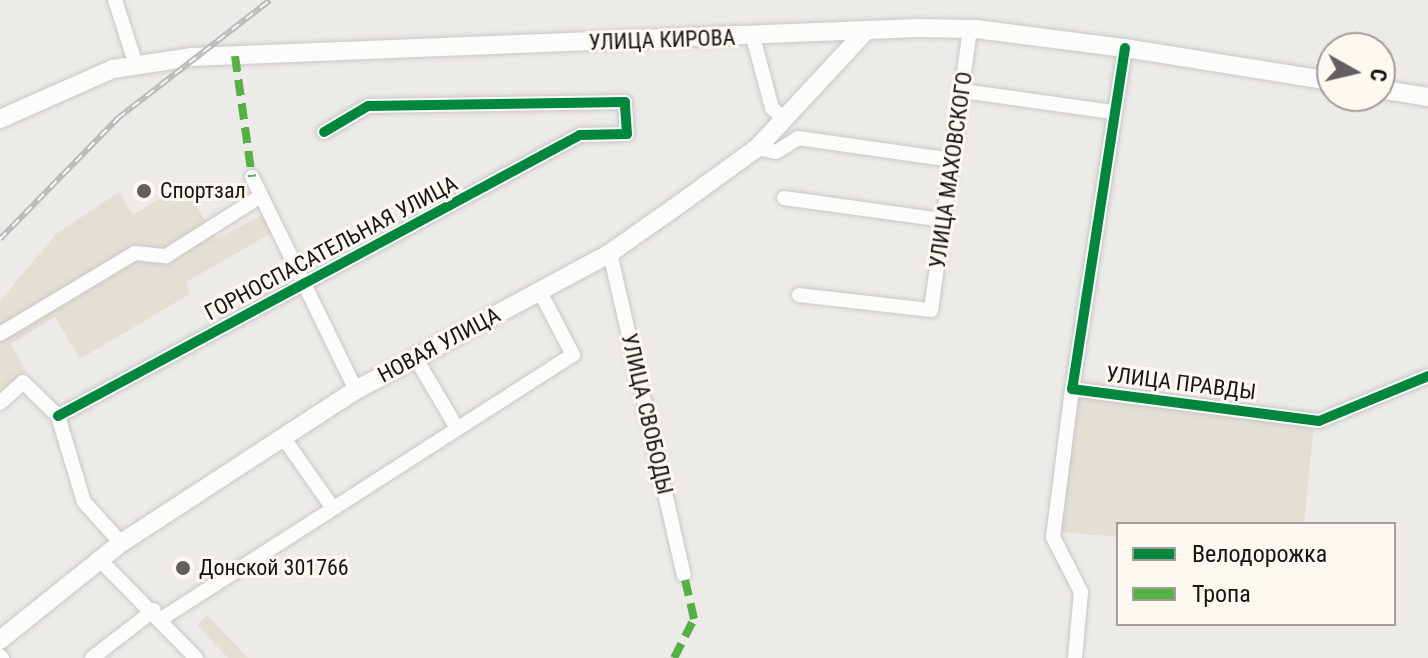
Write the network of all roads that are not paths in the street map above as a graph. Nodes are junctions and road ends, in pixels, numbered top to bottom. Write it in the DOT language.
graph roads {
  1 [pos="119,1"];
  2 [pos="970,29"];
  3 [pos="863,34"];
  4 [pos="753,37"];
  5 [pos="1125,48"];
  6 [pos="136,65"];
  7 [pos="1316,78"];
  8 [pos="963,91"];
  9 [pos="1396,92"];
  10 [pos="1428,97"];
  11 [pos="1113,112"];
  12 [pos="0,119"];
  13 [pos="784,119"];
  14 [pos="324,132"];
  15 [pos="757,148"];
  16 [pos="952,160"];
  17 [pos="252,177"];
  18 [pos="261,196"];
  19 [pos="784,198"];
  20 [pos="943,220"];
  21 [pos="610,253"];
  22 [pos="303,286"];
  23 [pos="539,290"];
  24 [pos="799,295"];
  25 [pos="0,334"];
  26 [pos="415,357"];
  27 [pos="1428,376"];
  28 [pos="1072,389"];
  29 [pos="356,390"];
  30 [pos="0,403"];
  31 [pos="58,416"];
  32 [pos="457,428"];
  33 [pos="283,437"];
  34 [pos="332,507"];
  35 [pos="121,543"];
  36 [pos="100,560"];
  37 [pos="684,575"];
  38 [pos="157,614"];
  39 [pos="0,640"];
  40 [pos="92,658"];
  41 [pos="196,658"];
  42 [pos="1075,658"];
  1 -- 6 [label="street"];
  2 -- 3 [label="main road, УЛИЦА КИРОВА"];
  2 -- 5 [label="main road, УЛИЦА КИРОВА"];
  2 -- 8 [label="street, УЛИЦА МАХОВСКОГО"];
  3 -- 4 [label="main road, УЛИЦА КИРОВА"];
  3 -- 13 [label="main road, НОВАЯ УЛИЦА"];
  4 -- 6 [label="main road, УЛИЦА КИРОВА"];
  4 -- 13 [label="street"];
  5 -- 7 [label="main road, УЛИЦА КИРОВА"];
  5 -- 11 [label="street, УЛИЦА ПРАВДЫ"];
  6 -- 12 [label="main road, УЛИЦА КИРОВА"];
  8 -- 11 [label="street"];
  8 -- 16 [label="street, УЛИЦА МАХОВСКОГО"];
  9 -- 10 [label="main road"];
  11 -- 28 [label="street, УЛИЦА ПРАВДЫ"];
  13 -- 15 [label="main road, НОВАЯ УЛИЦА"];
  14 -- 22 [label="street, ГОРНОСПАСАТЕЛЬНАЯ УЛИЦА"];
  15 -- 16 [label="street"];
  15 -- 21 [label="main road, НОВАЯ УЛИЦА"];
  16 -- 20 [label="street, УЛИЦА МАХОВСКОГО"];
  17 -- 18 [label="street"];
  18 -- 22 [label="street"];
  18 -- 25 [label="street"];
  19 -- 20 [label="street"];
  20 -- 24 [label="street, УЛИЦА МАХОВСКОГО"];
  21 -- 23 [label="main road, НОВАЯ УЛИЦА"];
  21 -- 37 [label="street, УЛИЦА СВОБОДЫ"];
  22 -- 29 [label="street"];
  22 -- 31 [label="street, ГОРНОСПАСАТЕЛЬНАЯ УЛИЦА"];
  23 -- 26 [label="main road, НОВАЯ УЛИЦА"];
  23 -- 32 [label="street"];
  26 -- 29 [label="main road, НОВАЯ УЛИЦА"];
  26 -- 32 [label="street"];
  27 -- 28 [label="street, УЛИЦА ПРАВДЫ"];
  28 -- 42 [label="street"];
  29 -- 33 [label="main road, НОВАЯ УЛИЦА"];
  30 -- 31 [label="street"];
  31 -- 35 [label="street"];
  32 -- 34 [label="street"];
  33 -- 34 [label="street"];
  33 -- 35 [label="main road, НОВАЯ УЛИЦА"];
  34 -- 38 [label="street"];
  35 -- 36 [label="main road, НОВАЯ УЛИЦА"];
  36 -- 38 [label="street"];
  36 -- 39 [label="main road, НОВАЯ УЛИЦА"];
  38 -- 40 [label="street"];
  38 -- 41 [label="street"];
}
